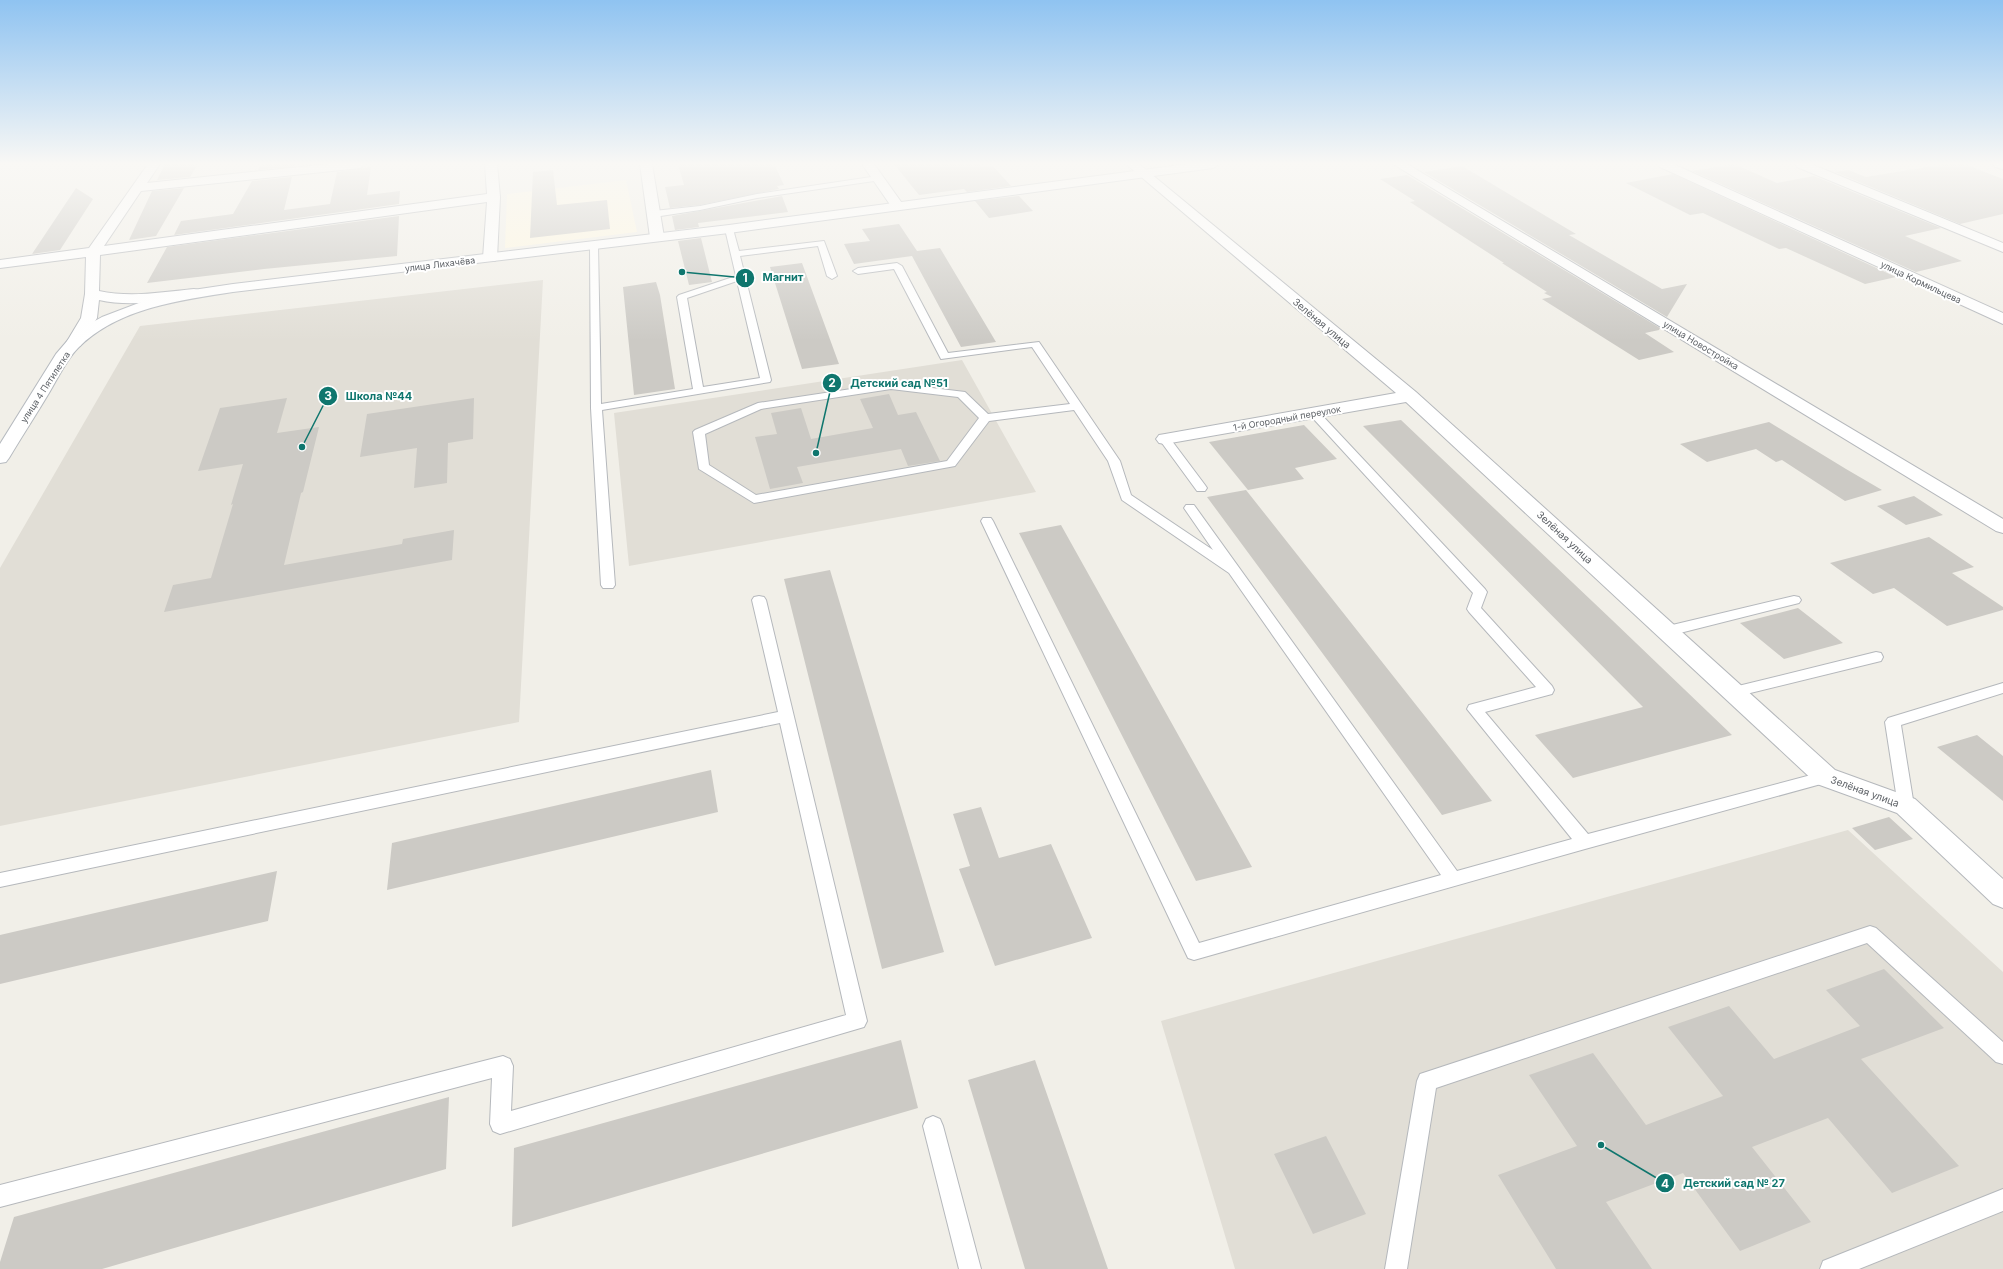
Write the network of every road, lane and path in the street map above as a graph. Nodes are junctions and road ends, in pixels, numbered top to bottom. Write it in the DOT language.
graph roads {
  1 [pos="113,223"];
  2 [pos="303,223"];
  3 [pos="492,223"];
  4 [pos="655,223"];
  5 [pos="766,223"];
  6 [pos="1204,223"];
  7 [pos="1498,223"];
  8 [pos="1794,223"];
  9 [pos="1943,223"];
  10 [pos="729,228"];
  11 [pos="657,237"];
  12 [pos="594,245"];
  13 [pos="2003,248"];
  14 [pos="93,252"];
  15 [pos="735,254"];
  16 [pos="490,258"];
  17 [pos="0,264"];
  18 [pos="858,271"];
  19 [pos="832,276"];
  20 [pos="741,277"];
  21 [pos="194,293"];
  22 [pos="92,294"];
  23 [pos="122,314"];
  24 [pos="2003,319"];
  25 [pos="74,343"];
  26 [pos="698,390"];
  27 [pos="1410,396"];
  28 [pos="1076,406"];
  29 [pos="596,408"];
  30 [pos="1314,413"];
  31 [pos="985,418"];
  32 [pos="1165,439"];
  33 [pos="0,458"];
  34 [pos="1201,488"];
  35 [pos="1190,508"];
  36 [pos="987,521"];
  37 [pos="2003,527"];
  38 [pos="1234,570"];
  39 [pos="608,585"];
  40 [pos="760,600"];
  41 [pos="1794,600"];
  42 [pos="1668,631"];
  43 [pos="1876,657"];
  44 [pos="2003,688"];
  45 [pos="1734,692"];
  46 [pos="786,716"];
  47 [pos="1826,777"];
  48 [pos="1906,806"];
  49 [pos="1585,842"];
  50 [pos="1453,879"];
  51 [pos="0,880"];
  52 [pos="2003,896"];
  53 [pos="2003,1055"];
  54 [pos="933,1126"];
  55 [pos="0,1196"];
  56 [pos="2003,1200"];
  57 [pos="970,1269"];
  58 [pos="1396,1269"];
  59 [pos="1831,1269"];
  1 -- 14 [label="street"];
  2 -- 14 [label="street"];
  3 -- 16 [label="street"];
  4 -- 11 [label="street"];
  5 -- 10 [label="street, улица Лихачёва"];
  6 -- 27 [label="street, Зелёная улица"];
  7 -- 37 [label="street, улица Новостройка"];
  8 -- 24 [label="street, улица Кормильцева"];
  9 -- 13 [label="street"];
  10 -- 11 [label="street, улица Лихачёва"];
  10 -- 15 [label="lane"];
  11 -- 12 [label="street, улица Лихачёва"];
  12 -- 16 [label="street, улица Лихачёва"];
  12 -- 29 [label="lane"];
  14 -- 17 [label="street"];
  14 -- 22 [label="street"];
  15 -- 19 [label="lane"];
  15 -- 20 [label="lane"];
  16 -- 21 [label="street, улица Лихачёва"];
  18 -- 28 [label="lane"];
  20 -- 26 [label="lane"];
  20 -- 26 [label="lane"];
  21 -- 22 [label="street"];
  21 -- 23 [label="street, улица Лихачёва"];
  22 -- 25 [label="street"];
  23 -- 25 [label="street, улица 4 Пятилетка"];
  25 -- 33 [label="street, улица 4 Пятилетка"];
  26 -- 29 [label="lane"];
  27 -- 30 [label="street, 1-й Огородный переулок"];
  27 -- 42 [label="street, Зелёная улица"];
  28 -- 31 [label="lane"];
  28 -- 38 [label="lane"];
  29 -- 39 [label="lane"];
  30 -- 32 [label="street, 1-й Огородный переулок"];
  30 -- 49 [label="lane"];
  31 -- 31 [label="lane"];
  32 -- 34 [label="lane"];
  35 -- 38 [label="lane"];
  36 -- 50 [label="lane"];
  38 -- 50 [label="lane"];
  40 -- 46 [label="lane"];
  41 -- 42 [label="lane"];
  42 -- 45 [label="street, Зелёная улица"];
  43 -- 45 [label="lane"];
  44 -- 48 [label="lane"];
  45 -- 47 [label="street, Зелёная улица"];
  46 -- 51 [label="lane"];
  46 -- 55 [label="lane"];
  47 -- 48 [label="street, Зелёная улица"];
  47 -- 49 [label="lane"];
  48 -- 52 [label="street, Зелёная улица"];
  49 -- 50 [label="lane"];
  53 -- 58 [label="lane"];
  54 -- 57 [label="lane"];
  56 -- 59 [label="lane"];
}
